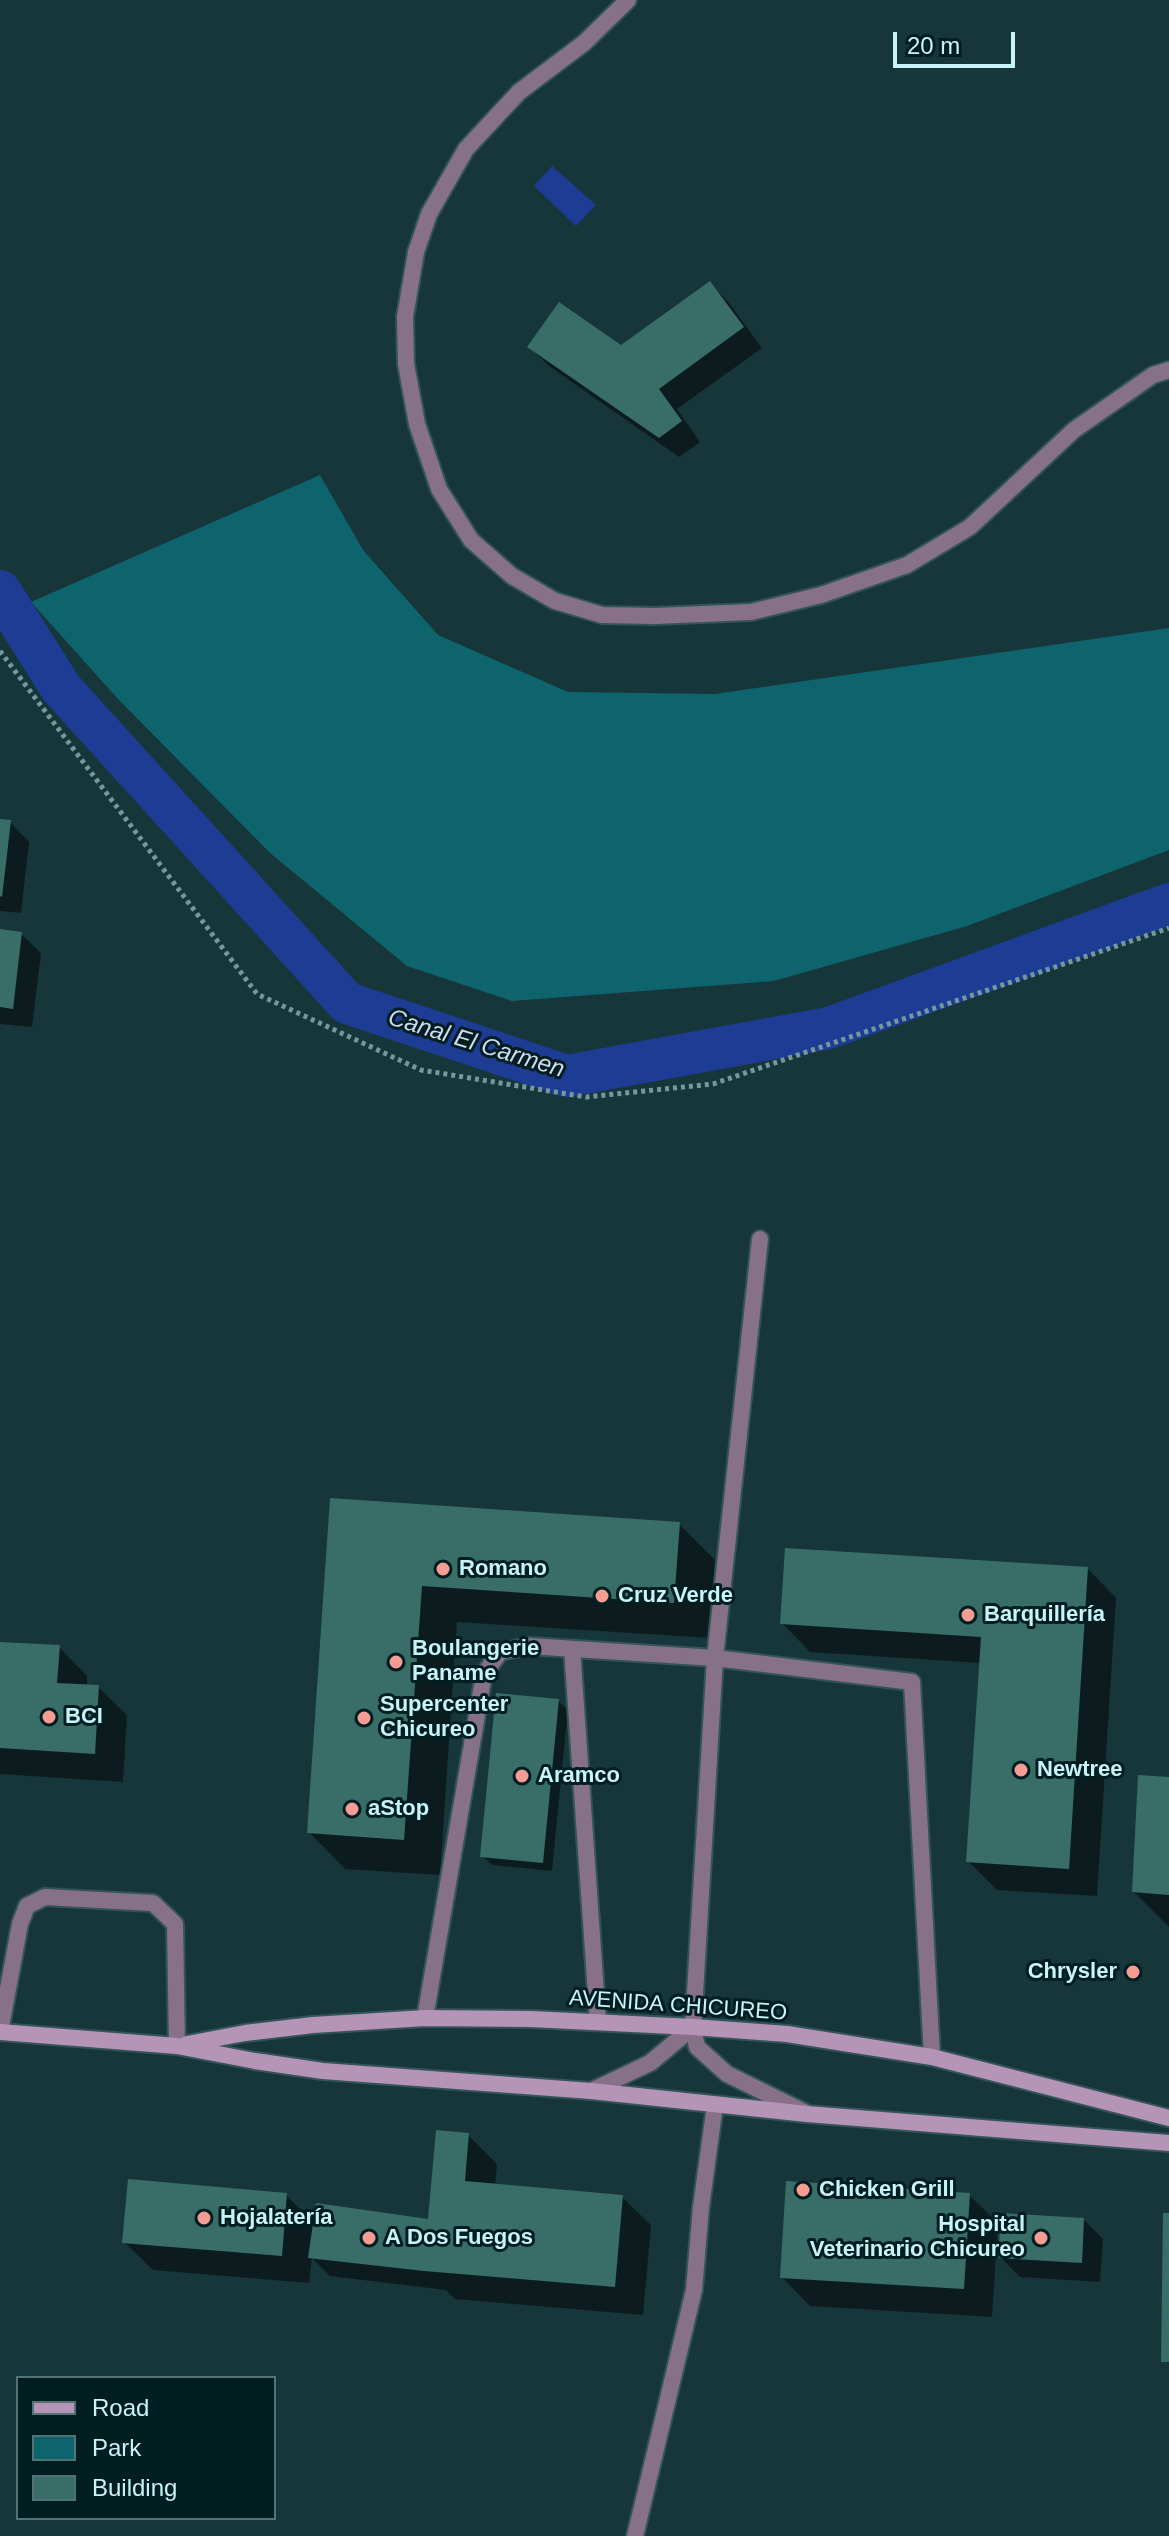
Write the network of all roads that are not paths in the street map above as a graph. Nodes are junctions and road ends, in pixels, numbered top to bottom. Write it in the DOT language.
graph roads {
  1 [pos="628,0"];
  2 [pos="1169,370"];
  3 [pos="760,1239"];
  4 [pos="572,1649"];
  5 [pos="715,1658"];
  6 [pos="425,2018"];
  7 [pos="598,2022"];
  8 [pos="693,2027"];
  9 [pos="0,2032"];
  10 [pos="177,2046"];
  11 [pos="932,2057"];
  12 [pos="591,2091"];
  13 [pos="715,2105"];
  14 [pos="807,2114"];
  15 [pos="1169,2118"];
  16 [pos="1169,2143"];
  17 [pos="635,2536"];
  1 -- 2 [label="street"];
  3 -- 5 [label="street"];
  4 -- 5 [label="street"];
  4 -- 6 [label="street"];
  4 -- 7 [label="street"];
  5 -- 8 [label="street"];
  5 -- 11 [label="street"];
  6 -- 7 [label="main road, AVENIDA CHICUREO"];
  6 -- 10 [label="main road, AVENIDA CHICUREO"];
  7 -- 8 [label="main road, AVENIDA CHICUREO"];
  8 -- 11 [label="main road, AVENIDA CHICUREO"];
  8 -- 12 [label="street"];
  8 -- 14 [label="street"];
  9 -- 10 [label="main road, AVENIDA CHICUREO"];
  9 -- 10 [label="street"];
  10 -- 12 [label="main road, AVENIDA CHICUREO"];
  11 -- 15 [label="main road, AVENIDA CHICUREO"];
  12 -- 13 [label="main road, AVENIDA CHICUREO"];
  13 -- 14 [label="main road, AVENIDA CHICUREO"];
  13 -- 17 [label="street"];
  14 -- 16 [label="main road, AVENIDA CHICUREO"];
}
